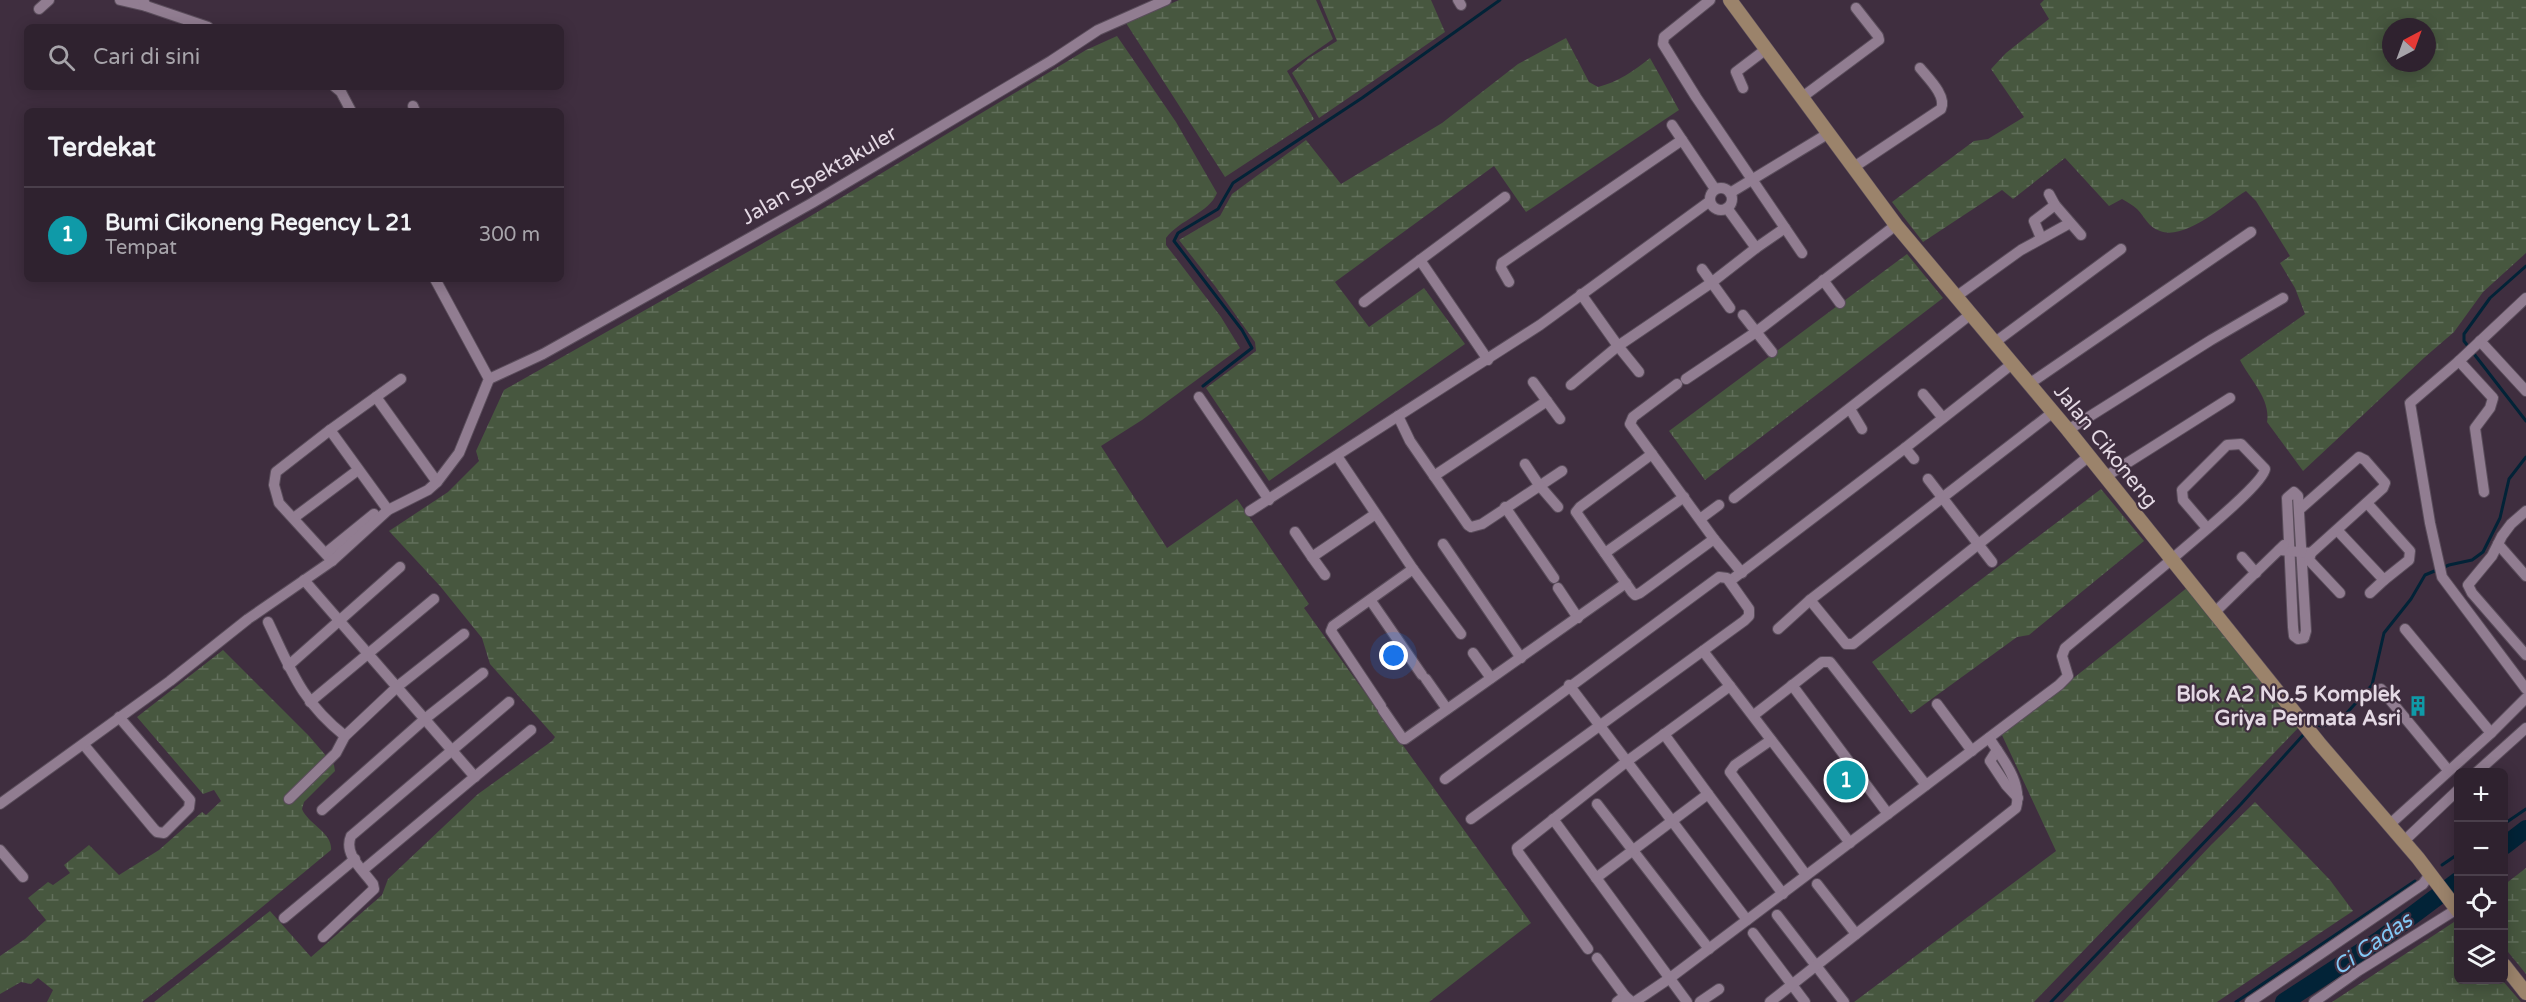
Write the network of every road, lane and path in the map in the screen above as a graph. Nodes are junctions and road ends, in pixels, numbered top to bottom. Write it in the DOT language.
graph roads {
  1 [pos="49,0"];
  2 [pos="120,0"];
  3 [pos="1166,0"];
  4 [pos="1710,0"];
  5 [pos="1730,0"];
  6 [pos="144,3"];
  7 [pos="1856,8"];
  8 [pos="39,9"];
  9 [pos="200,24"];
  10 [pos="1765,50"];
  11 [pos="1920,68"];
  12 [pos="1743,88"];
  13 [pos="339,90"];
  14 [pos="1801,98"];
  15 [pos="349,108"];
  16 [pos="1672,125"];
  17 [pos="1829,133"];
  18 [pos="1682,140"];
  19 [pos="1854,167"];
  20 [pos="1752,178"];
  21 [pos="1715,189"];
  22 [pos="1730,193"];
  23 [pos="2049,194"];
  24 [pos="1505,196"];
  25 [pos="1710,201"];
  26 [pos="2055,205"];
  27 [pos="1726,208"];
  28 [pos="2070,223"];
  29 [pos="1896,225"];
  30 [pos="1785,228"];
  31 [pos="2251,232"];
  32 [pos="2081,235"];
  33 [pos="2041,238"];
  34 [pos="1756,248"];
  35 [pos="2121,249"];
  36 [pos="1802,253"];
  37 [pos="1420,261"];
  38 [pos="1702,269"];
  39 [pos="1823,280"];
  40 [pos="437,282"];
  41 [pos="1509,282"];
  42 [pos="1710,283"];
  43 [pos="1581,294"];
  44 [pos="1957,296"];
  45 [pos="2283,298"];
  46 [pos="2526,298"];
  47 [pos="1364,302"];
  48 [pos="1840,303"];
  49 [pos="1730,308"];
  50 [pos="1971,314"];
  51 [pos="1743,315"];
  52 [pos="1756,332"];
  53 [pos="1994,343"];
  54 [pos="1618,346"];
  55 [pos="2474,346"];
  56 [pos="1772,352"];
  57 [pos="1488,360"];
  58 [pos="2459,361"];
  59 [pos="2012,364"];
  60 [pos="1639,372"];
  61 [pos="400,379"];
  62 [pos="489,379"];
  63 [pos="1533,382"];
  64 [pos="2029,384"];
  65 [pos="1571,385"];
  66 [pos="2526,391"];
  67 [pos="1923,394"];
  68 [pos="376,397"];
  69 [pos="1199,397"];
  70 [pos="2230,398"];
  71 [pos="1547,401"];
  72 [pos="1850,409"];
  73 [pos="2052,413"];
  74 [pos="1398,416"];
  75 [pos="1943,418"];
  76 [pos="1560,419"];
  77 [pos="1862,429"];
  78 [pos="330,430"];
  79 [pos="2068,430"];
  80 [pos="1905,448"];
  81 [pos="1652,454"];
  82 [pos="1337,456"];
  83 [pos="2088,457"];
  84 [pos="1914,459"];
  85 [pos="1526,464"];
  86 [pos="358,470"];
  87 [pos="1562,471"];
  88 [pos="1434,476"];
  89 [pos="2105,477"];
  90 [pos="1928,479"];
  91 [pos="437,482"];
  92 [pos="1539,485"];
  93 [pos="2484,492"];
  94 [pos="1684,497"];
  95 [pos="1943,497"];
  96 [pos="1734,498"];
  97 [pos="1269,500"];
  98 [pos="2367,503"];
  99 [pos="1719,505"];
  100 [pos="1505,507"];
  101 [pos="1558,507"];
  102 [pos="386,508"];
  103 [pos="2300,509"];
  104 [pos="1250,511"];
  105 [pos="2526,511"];
  106 [pos="1374,515"];
  107 [pos="295,518"];
  108 [pos="1700,519"];
  109 [pos="2207,528"];
  110 [pos="2338,531"];
  111 [pos="1295,532"];
  112 [pos="2301,532"];
  113 [pos="1714,539"];
  114 [pos="1979,543"];
  115 [pos="1443,544"];
  116 [pos="2499,544"];
  117 [pos="2286,546"];
  118 [pos="2306,552"];
  119 [pos="1605,553"];
  120 [pos="1312,556"];
  121 [pos="329,557"];
  122 [pos="2242,557"];
  123 [pos="2172,560"];
  124 [pos="1992,562"];
  125 [pos="400,567"];
  126 [pos="1413,569"];
  127 [pos="1742,573"];
  128 [pos="2256,573"];
  129 [pos="1325,575"];
  130 [pos="2526,576"];
  131 [pos="304,580"];
  132 [pos="2384,580"];
  133 [pos="1730,581"];
  134 [pos="1626,583"];
  135 [pos="2370,592"];
  136 [pos="2340,593"];
  137 [pos="434,599"];
  138 [pos="1810,600"];
  139 [pos="1371,601"];
  140 [pos="2214,613"];
  141 [pos="1578,618"];
  142 [pos="339,619"];
  143 [pos="268,622"];
  144 [pos="1778,629"];
  145 [pos="2405,629"];
  146 [pos="464,634"];
  147 [pos="1461,634"];
  148 [pos="1703,651"];
  149 [pos="369,653"];
  150 [pos="1473,653"];
  151 [pos="2526,656"];
  152 [pos="1521,658"];
  153 [pos="288,666"];
  154 [pos="483,673"];
  155 [pos="1491,678"];
  156 [pos="1569,685"];
  157 [pos="1792,685"];
  158 [pos="399,686"];
  159 [pos="1730,686"];
  160 [pos="2526,688"];
  161 [pos="2381,689"];
  162 [pos="2526,698"];
  163 [pos="310,702"];
  164 [pos="508,702"];
  165 [pos="1937,704"];
  166 [pos="1447,709"];
  167 [pos="1754,715"];
  168 [pos="119,717"];
  169 [pos="426,718"];
  170 [pos="1598,725"];
  171 [pos="2526,728"];
  172 [pos="531,730"];
  173 [pos="2492,733"];
  174 [pos="1664,735"];
  175 [pos="345,736"];
  176 [pos="1989,738"];
  177 [pos="1772,740"];
  178 [pos="84,745"];
  179 [pos="452,750"];
  180 [pos="1972,751"];
  181 [pos="1626,762"];
  182 [pos="2481,768"];
  183 [pos="2448,770"];
  184 [pos="475,777"];
  185 [pos="1445,778"];
  186 [pos="1926,785"];
  187 [pos="1708,794"];
  188 [pos="2454,794"];
  189 [pos="289,799"];
  190 [pos="0,804"];
  191 [pos="1598,804"];
  192 [pos="321,810"];
  193 [pos="1888,814"];
  194 [pos="1471,819"];
  195 [pos="1553,819"];
  196 [pos="1671,821"];
  197 [pos="2389,825"];
  198 [pos="2404,841"];
  199 [pos="1850,843"];
  200 [pos="0,850"];
  201 [pos="1632,850"];
  202 [pos="355,859"];
  203 [pos="363,870"];
  204 [pos="1806,875"];
  205 [pos="23,878"];
  206 [pos="1596,878"];
  207 [pos="2433,878"];
  208 [pos="1817,884"];
  209 [pos="1783,894"];
  210 [pos="2454,905"];
  211 [pos="2454,911"];
  212 [pos="1777,915"];
  213 [pos="284,918"];
  214 [pos="1747,920"];
  215 [pos="1753,933"];
  216 [pos="1856,934"];
  217 [pos="323,937"];
  218 [pos="1588,949"];
  219 [pos="1709,949"];
  220 [pos="1597,958"];
  221 [pos="1816,965"];
  222 [pos="2508,970"];
  223 [pos="1670,978"];
  224 [pos="1791,984"];
  225 [pos="1719,989"];
  226 [pos="2526,993"];
  227 [pos="1621,999"];
  228 [pos="1687,1002"];
  229 [pos="1700,1002"];
  230 [pos="1770,1002"];
  231 [pos="1805,1002"];
  232 [pos="1845,1002"];
  233 [pos="2250,1002"];
  234 [pos="2314,1002"];
  1 -- 8 [label="street"];
  2 -- 6 [label="street"];
  3 -- 62 [label="street, Jalan Spektakuler"];
  4 -- 20 [label="street"];
  5 -- 10 [label="street, Jalan Cikoneng"];
  6 -- 9 [label="street"];
  7 -- 14 [label="street"];
  10 -- 12 [label="street"];
  10 -- 14 [label="street, Jalan Cikoneng"];
  11 -- 19 [label="street"];
  13 -- 15 [label="street"];
  14 -- 17 [label="street, Jalan Cikoneng"];
  16 -- 18 [label="street"];
  17 -- 19 [label="street, Jalan Cikoneng"];
  17 -- 20 [label="street"];
  18 -- 21 [label="street"];
  18 -- 41 [label="street"];
  19 -- 29 [label="street, Jalan Cikoneng"];
  20 -- 22 [label="street"];
  20 -- 30 [label="street"];
  21 -- 22 [label="street"];
  21 -- 25 [label="street"];
  22 -- 27 [label="street"];
  23 -- 26 [label="street"];
  24 -- 37 [label="street"];
  25 -- 27 [label="street"];
  25 -- 43 [label="street"];
  26 -- 28 [label="street"];
  26 -- 33 [label="street"];
  27 -- 34 [label="street"];
  28 -- 32 [label="street"];
  28 -- 33 [label="street"];
  29 -- 39 [label="street"];
  29 -- 44 [label="street, Jalan Cikoneng"];
  30 -- 34 [label="street"];
  30 -- 36 [label="street"];
  31 -- 64 [label="street"];
  33 -- 44 [label="street"];
  34 -- 42 [label="street"];
  35 -- 53 [label="street"];
  37 -- 47 [label="street"];
  37 -- 57 [label="street"];
  38 -- 42 [label="street"];
  39 -- 48 [label="street"];
  39 -- 52 [label="street"];
  40 -- 62 [label="street"];
  42 -- 49 [label="street"];
  42 -- 54 [label="street"];
  43 -- 54 [label="street"];
  43 -- 57 [label="street"];
  44 -- 50 [label="street, Jalan Cikoneng"];
  45 -- 79 [label="street"];
  46 -- 55 [label="street"];
  50 -- 53 [label="street, Jalan Cikoneng"];
  50 -- 72 [label="street"];
  51 -- 52 [label="street"];
  52 -- 56 [label="street"];
  52 -- 81 [label="street"];
  53 -- 59 [label="street, Jalan Cikoneng"];
  54 -- 60 [label="street"];
  54 -- 65 [label="street"];
  55 -- 58 [label="street"];
  55 -- 66 [label="street"];
  57 -- 74 [label="street"];
  58 -- 93 [label="street"];
  58 -- 160 [label="street"];
  59 -- 64 [label="street, Jalan Cikoneng"];
  59 -- 75 [label="street"];
  61 -- 68 [label="street"];
  62 -- 91 [label="street"];
  63 -- 71 [label="street"];
  64 -- 73 [label="street, Jalan Cikoneng"];
  67 -- 75 [label="street"];
  68 -- 78 [label="street"];
  68 -- 91 [label="street"];
  69 -- 97 [label="street"];
  70 -- 89 [label="street"];
  71 -- 76 [label="street"];
  71 -- 88 [label="street"];
  72 -- 77 [label="street"];
  72 -- 96 [label="street"];
  73 -- 79 [label="street, Jalan Cikoneng"];
  73 -- 95 [label="street"];
  74 -- 82 [label="street"];
  74 -- 88 [label="street"];
  75 -- 80 [label="street"];
  78 -- 86 [label="street"];
  78 -- 107 [label="street"];
  79 -- 83 [label="street, Jalan Cikoneng"];
  80 -- 84 [label="street"];
  80 -- 127 [label="street"];
  81 -- 94 [label="street"];
  81 -- 119 [label="street"];
  82 -- 97 [label="street"];
  82 -- 106 [label="street"];
  83 -- 89 [label="street, Jalan Cikoneng"];
  83 -- 114 [label="street"];
  85 -- 92 [label="street"];
  86 -- 102 [label="street"];
  86 -- 107 [label="street"];
  87 -- 92 [label="street"];
  88 -- 100 [label="street"];
  89 -- 123 [label="street, Jalan Cikoneng"];
  90 -- 95 [label="street"];
  91 -- 102 [label="street"];
  92 -- 100 [label="street"];
  92 -- 101 [label="street"];
  94 -- 108 [label="street"];
  94 -- 119 [label="street"];
  95 -- 114 [label="street"];
  95 -- 138 [label="street"];
  97 -- 104 [label="street"];
  98 -- 103 [label="street"];
  98 -- 110 [label="street"];
  98 -- 132 [label="street"];
  99 -- 108 [label="street"];
  100 -- 141 [label="street"];
  102 -- 121 [label="street"];
  103 -- 112 [label="street"];
  103 -- 117 [label="street"];
  105 -- 116 [label="street"];
  106 -- 120 [label="street"];
  106 -- 126 [label="street"];
  107 -- 121 [label="street"];
  108 -- 113 [label="street"];
  109 -- 109 [label="street"];
  109 -- 123 [label="street"];
  110 -- 118 [label="street"];
  110 -- 132 [label="street"];
  111 -- 120 [label="street"];
  112 -- 117 [label="street"];
  112 -- 118 [label="street"];
  113 -- 127 [label="street"];
  113 -- 134 [label="street"];
  114 -- 124 [label="street"];
  114 -- 138 [label="street"];
  115 -- 152 [label="street"];
  116 -- 130 [label="street"];
  116 -- 151 [label="street"];
  117 -- 118 [label="street"];
  117 -- 118 [label="street"];
  117 -- 128 [label="street"];
  118 -- 136 [label="street"];
  119 -- 134 [label="street"];
  120 -- 129 [label="street"];
  121 -- 131 [label="street"];
  122 -- 128 [label="street"];
  123 -- 140 [label="street, Jalan Cikoneng"];
  123 -- 176 [label="street"];
  125 -- 142 [label="street"];
  126 -- 139 [label="street"];
  126 -- 147 [label="street"];
  127 -- 133 [label="street"];
  128 -- 140 [label="street"];
  131 -- 142 [label="street"];
  131 -- 168 [label="street"];
  132 -- 135 [label="street"];
  133 -- 148 [label="street"];
  133 -- 156 [label="street"];
  134 -- 141 [label="street"];
  137 -- 149 [label="street"];
  138 -- 144 [label="street"];
  139 -- 166 [label="street"];
  139 -- 166 [label="street"];
  140 -- 197 [label="street, Jalan Cikoneng"];
  141 -- 152 [label="street"];
  142 -- 149 [label="street"];
  142 -- 153 [label="street"];
  143 -- 153 [label="street"];
  145 -- 173 [label="street"];
  146 -- 158 [label="street"];
  148 -- 159 [label="street"];
  148 -- 170 [label="street"];
  149 -- 158 [label="street"];
  149 -- 163 [label="street"];
  150 -- 155 [label="street"];
  152 -- 155 [label="street"];
  153 -- 163 [label="street"];
  154 -- 169 [label="street"];
  155 -- 166 [label="street"];
  156 -- 170 [label="street"];
  156 -- 185 [label="street"];
  157 -- 167 [label="street"];
  157 -- 186 [label="street"];
  157 -- 193 [label="street"];
  158 -- 169 [label="street"];
  158 -- 175 [label="street"];
  159 -- 167 [label="street"];
  159 -- 174 [label="street"];
  161 -- 183 [label="street"];
  162 -- 173 [label="street"];
  163 -- 175 [label="street"];
  164 -- 179 [label="street"];
  165 -- 180 [label="street"];
  167 -- 177 [label="street"];
  168 -- 178 [label="street"];
  168 -- 178 [label="street"];
  169 -- 179 [label="street"];
  169 -- 192 [label="street"];
  170 -- 181 [label="street"];
  170 -- 194 [label="street"];
  171 -- 182 [label="street"];
  172 -- 184 [label="street"];
  173 -- 183 [label="street"];
  174 -- 181 [label="street"];
  174 -- 187 [label="street"];
  175 -- 189 [label="street"];
  176 -- 180 [label="street"];
  176 -- 216 [label="street"];
  177 -- 199 [label="street"];
  177 -- 204 [label="street"];
  178 -- 190 [label="street"];
  179 -- 184 [label="street"];
  179 -- 202 [label="street"];
  180 -- 186 [label="street"];
  181 -- 195 [label="street"];
  181 -- 196 [label="street"];
  183 -- 197 [label="street"];
  184 -- 203 [label="street"];
  186 -- 193 [label="street"];
  187 -- 196 [label="street"];
  187 -- 209 [label="street"];
  188 -- 198 [label="street"];
  191 -- 201 [label="street"];
  193 -- 199 [label="street"];
  195 -- 206 [label="street"];
  195 -- 218 [label="street"];
  196 -- 201 [label="street"];
  196 -- 214 [label="street"];
  197 -- 198 [label="street, Jalan Cikoneng"];
  198 -- 207 [label="street, Jalan Cikoneng"];
  199 -- 204 [label="street"];
  200 -- 205 [label="street"];
  201 -- 206 [label="street"];
  201 -- 219 [label="street"];
  202 -- 203 [label="street"];
  202 -- 213 [label="street"];
  203 -- 217 [label="street"];
  204 -- 209 [label="street"];
  206 -- 223 [label="street"];
  207 -- 210 [label="street, Jalan Cikoneng"];
  207 -- 233 [label="street"];
  208 -- 216 [label="street"];
  209 -- 214 [label="street"];
  211 -- 234 [label="street"];
  212 -- 221 [label="street"];
  214 -- 219 [label="street"];
  215 -- 224 [label="street"];
  216 -- 221 [label="street"];
  219 -- 223 [label="street"];
  220 -- 227 [label="street"];
  221 -- 224 [label="street"];
  221 -- 232 [label="street"];
  222 -- 226 [label="street"];
  223 -- 227 [label="street"];
  223 -- 228 [label="street"];
  224 -- 230 [label="street"];
  224 -- 231 [label="street"];
  225 -- 229 [label="street"];
}
